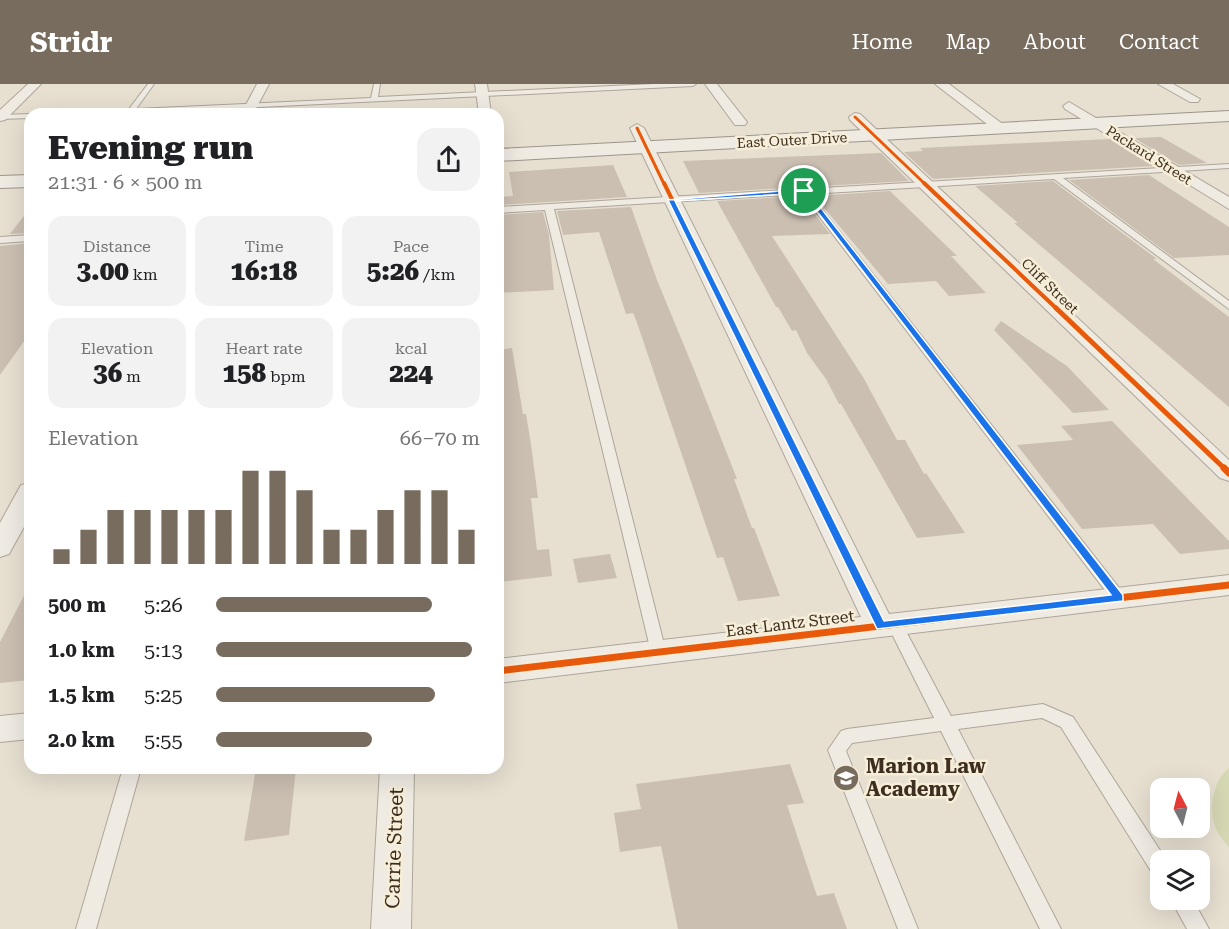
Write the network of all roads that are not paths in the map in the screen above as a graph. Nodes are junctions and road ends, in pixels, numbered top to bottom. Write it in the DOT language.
graph roads {
  1 [pos="35,84"];
  2 [pos="151,84"];
  3 [pos="262,84"];
  4 [pos="377,84"];
  5 [pos="693,84"];
  6 [pos="711,84"];
  7 [pos="941,84"];
  8 [pos="1164,84"];
  9 [pos="603,86"];
  10 [pos="482,89"];
  11 [pos="1200,99"];
  12 [pos="374,100"];
  13 [pos="1160,101"];
  14 [pos="1103,104"];
  15 [pos="1063,106"];
  16 [pos="133,108"];
  17 [pos="251,108"];
  18 [pos="275,108"];
  19 [pos="484,108"];
  20 [pos="1000,109"];
  21 [pos="976,110"];
  22 [pos="954,111"];
  23 [pos="24,116"];
  24 [pos="878,116"];
  25 [pos="1229,116"];
  26 [pos="0,117"];
  27 [pos="850,117"];
  28 [pos="746,122"];
  29 [pos="717,123"];
  30 [pos="1097,123"];
  31 [pos="660,127"];
  32 [pos="1001,128"];
  33 [pos="636,135"];
  34 [pos="875,135"];
  35 [pos="504,154"];
  36 [pos="1229,166"];
  37 [pos="1172,169"];
  38 [pos="1054,176"];
  39 [pos="24,181"];
  40 [pos="0,182"];
  41 [pos="925,183"];
  42 [pos="804,191"];
  43 [pos="671,200"];
  44 [pos="1229,204"];
  45 [pos="549,207"];
  46 [pos="504,210"];
  47 [pos="24,239"];
  48 [pos="2,242"];
  49 [pos="1229,306"];
  50 [pos="1229,473"];
  51 [pos="24,502"];
  52 [pos="0,548"];
  53 [pos="1229,585"];
  54 [pos="1119,598"];
  55 [pos="888,625"];
  56 [pos="658,652"];
  57 [pos="504,670"];
  58 [pos="945,723"];
  59 [pos="24,727"];
  60 [pos="0,729"];
  61 [pos="130,774"];
  62 [pos="397,774"];
  63 [pos="1150,852"];
  64 [pos="1187,910"];
  65 [pos="86,929"];
  66 [pos="391,929"];
  67 [pos="908,929"];
  68 [pos="1051,929"];
  69 [pos="1199,929"];
  1 -- 26 [label="street"];
  2 -- 16 [label="lane"];
  3 -- 17 [label="street"];
  4 -- 12 [label="lane"];
  5 -- 9 [label="lane"];
  6 -- 28 [label="street"];
  7 -- 21 [label="street"];
  8 -- 11 [label="street"];
  9 -- 10 [label="lane"];
  10 -- 12 [label="lane"];
  10 -- 19 [label="street"];
  11 -- 13 [label="main road"];
  12 -- 18 [label="lane"];
  14 -- 15 [label="main road"];
  15 -- 30 [label="street, Packard Street"];
  20 -- 21 [label="main road"];
  21 -- 22 [label="main road"];
  21 -- 32 [label="street"];
  23 -- 26 [label="lane"];
  24 -- 27 [label="main road, East Outer Drive"];
  25 -- 30 [label="main road, East Outer Drive"];
  27 -- 34 [label="street, Cliff Street"];
  28 -- 29 [label="main road, East Outer Drive"];
  30 -- 32 [label="main road, East Outer Drive"];
  30 -- 37 [label="street, Packard Street"];
  31 -- 33 [label="main road, East Outer Drive"];
  32 -- 34 [label="main road, East Outer Drive"];
  33 -- 34 [label="main road, East Outer Drive"];
  33 -- 35 [label="main road, East Outer Drive"];
  33 -- 43 [label="street"];
  34 -- 41 [label="street, Cliff Street"];
  36 -- 37 [label="lane"];
  37 -- 38 [label="lane"];
  37 -- 44 [label="street, Packard Street"];
  38 -- 41 [label="lane"];
  38 -- 49 [label="lane"];
  39 -- 40 [label="main road"];
  41 -- 42 [label="lane"];
  41 -- 50 [label="street, Cliff Street"];
  42 -- 43 [label="lane"];
  42 -- 54 [label="lane"];
  43 -- 45 [label="lane"];
  43 -- 55 [label="street"];
  45 -- 46 [label="lane"];
  45 -- 56 [label="lane"];
  47 -- 48 [label="lane"];
  51 -- 52 [label="street"];
  53 -- 54 [label="street, East Lantz Street"];
  54 -- 55 [label="street, East Lantz Street"];
  55 -- 56 [label="street, East Lantz Street"];
  55 -- 58 [label="lane"];
  56 -- 57 [label="street, East Lantz Street"];
  58 -- 63 [label="lane"];
  58 -- 67 [label="lane"];
  58 -- 68 [label="lane"];
  59 -- 60 [label="street"];
  61 -- 65 [label="lane"];
  62 -- 66 [label="street, Carrie Street"];
  64 -- 69 [label="lane"];
}
